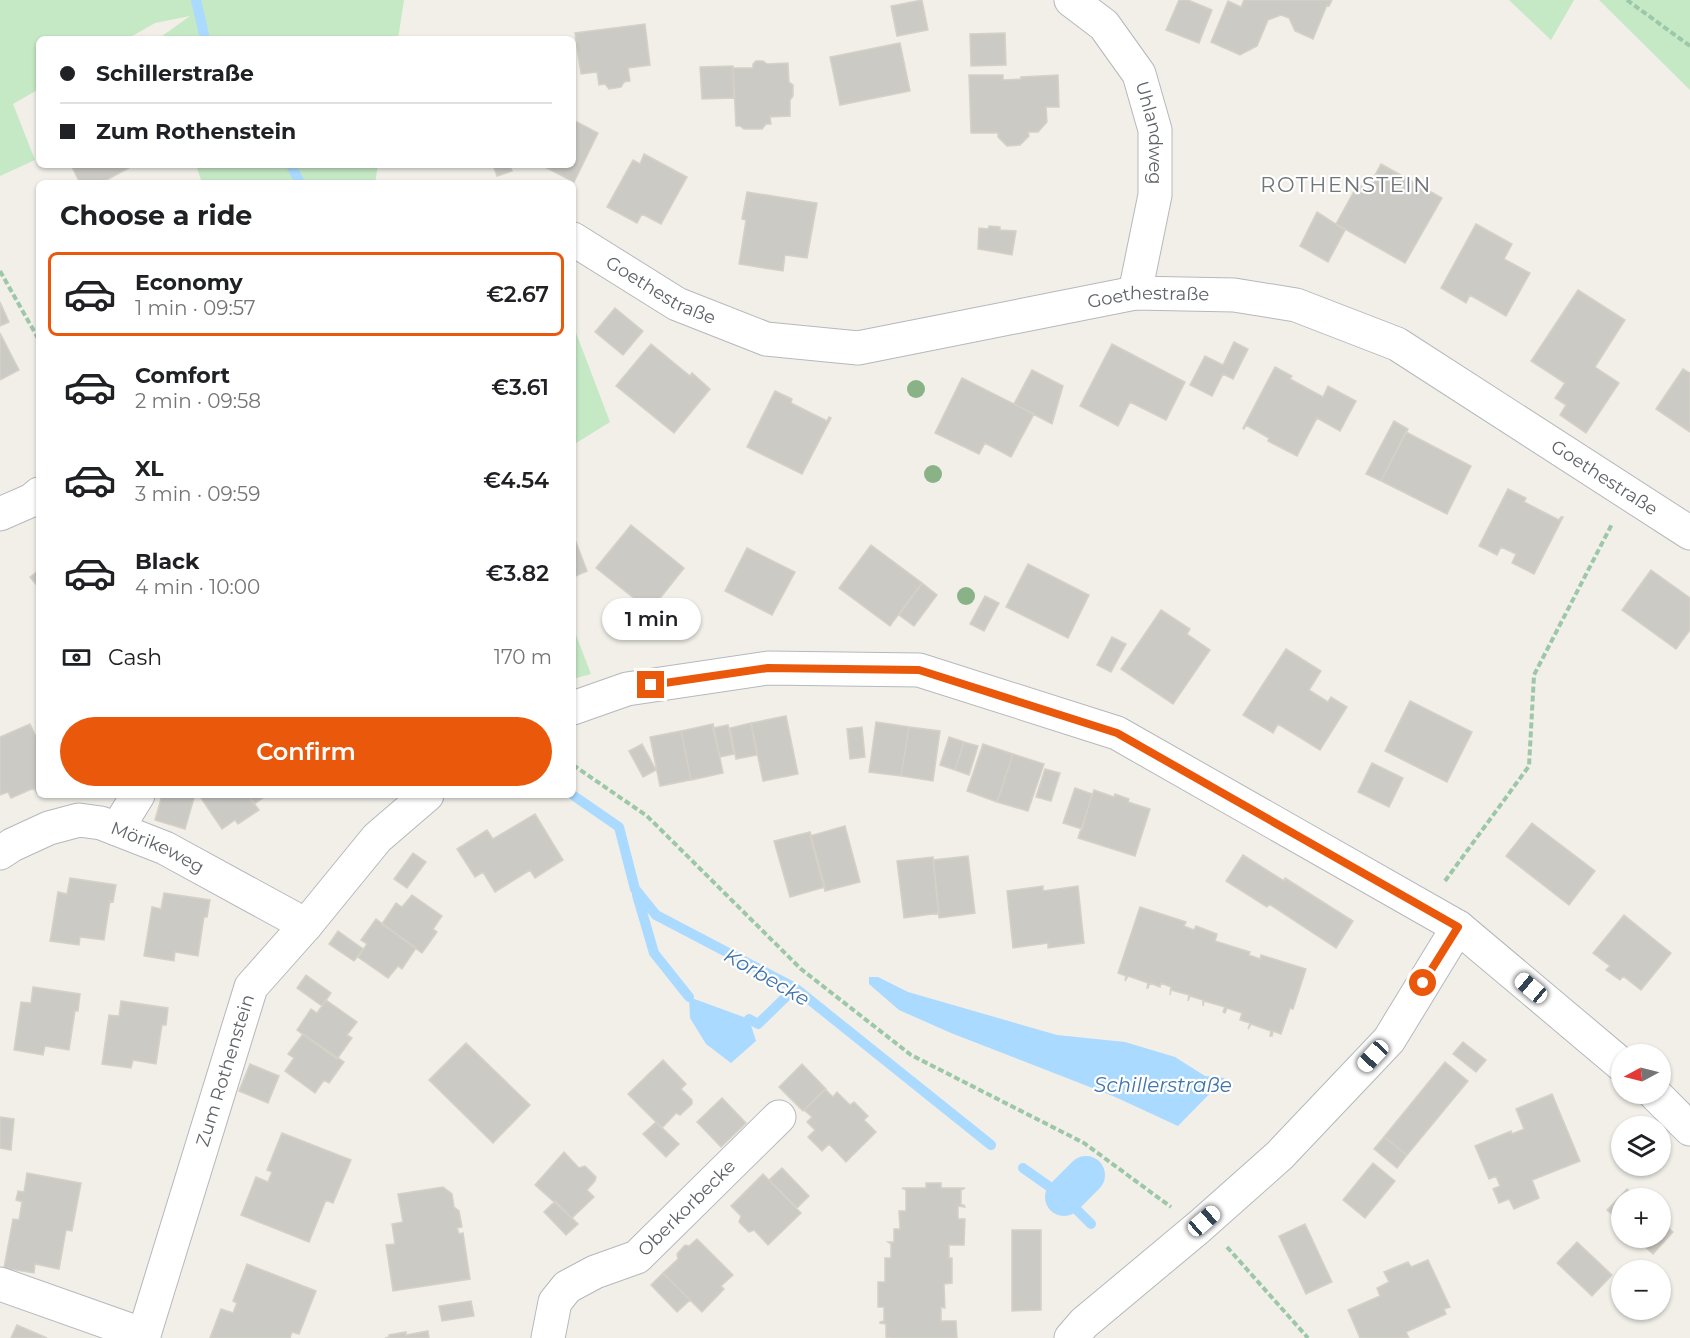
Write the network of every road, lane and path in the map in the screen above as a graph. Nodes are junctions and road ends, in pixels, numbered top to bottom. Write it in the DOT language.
graph roads {
  1 [pos="1071,0"];
  2 [pos="1627,0"];
  3 [pos="1690,46"];
  4 [pos="576,241"];
  5 [pos="0,271"];
  6 [pos="1136,293"];
  7 [pos="36,335"];
  8 [pos="1628,491"];
  9 [pos="36,497"];
  10 [pos="0,514"];
  11 [pos="1690,533"];
  12 [pos="576,707"];
  13 [pos="576,767"];
  14 [pos="136,798"];
  15 [pos="424,798"];
  16 [pos="117,830"];
  17 [pos="0,853"];
  18 [pos="1425,908"];
  19 [pos="306,925"];
  20 [pos="1458,927"];
  21 [pos="1611,1056"];
  22 [pos="1665,1104"];
  23 [pos="779,1117"];
  24 [pos="1690,1129"];
  25 [pos="1202,1224"];
  26 [pos="0,1284"];
  27 [pos="143,1337"];
  28 [pos="548,1338"];
  29 [pos="1071,1338"];
  30 [pos="1308,1338"];
  1 -- 6 [label="street, Uhlandweg"];
  2 -- 3 [label="path"];
  4 -- 6 [label="street, Goethestraße"];
  5 -- 7 [label="path"];
  6 -- 8 [label="street, Goethestraße"];
  8 -- 11 [label="street, Goethestraße"];
  8 -- 18 [label="path"];
  9 -- 10 [label="street"];
  12 -- 18 [label="street"];
  13 -- 25 [label="path"];
  14 -- 16 [label="street"];
  15 -- 19 [label="street, Zum Rothenstein"];
  16 -- 17 [label="street, Mörikeweg"];
  16 -- 19 [label="street, Mörikeweg"];
  18 -- 20 [label="street"];
  19 -- 27 [label="street, Zum Rothenstein"];
  20 -- 21 [label="street"];
  20 -- 25 [label="street"];
  22 -- 24 [label="street"];
  23 -- 28 [label="street, Oberkorbecke"];
  25 -- 29 [label="street"];
  25 -- 30 [label="path"];
  26 -- 27 [label="street, Zum Rothenstein"];
}
